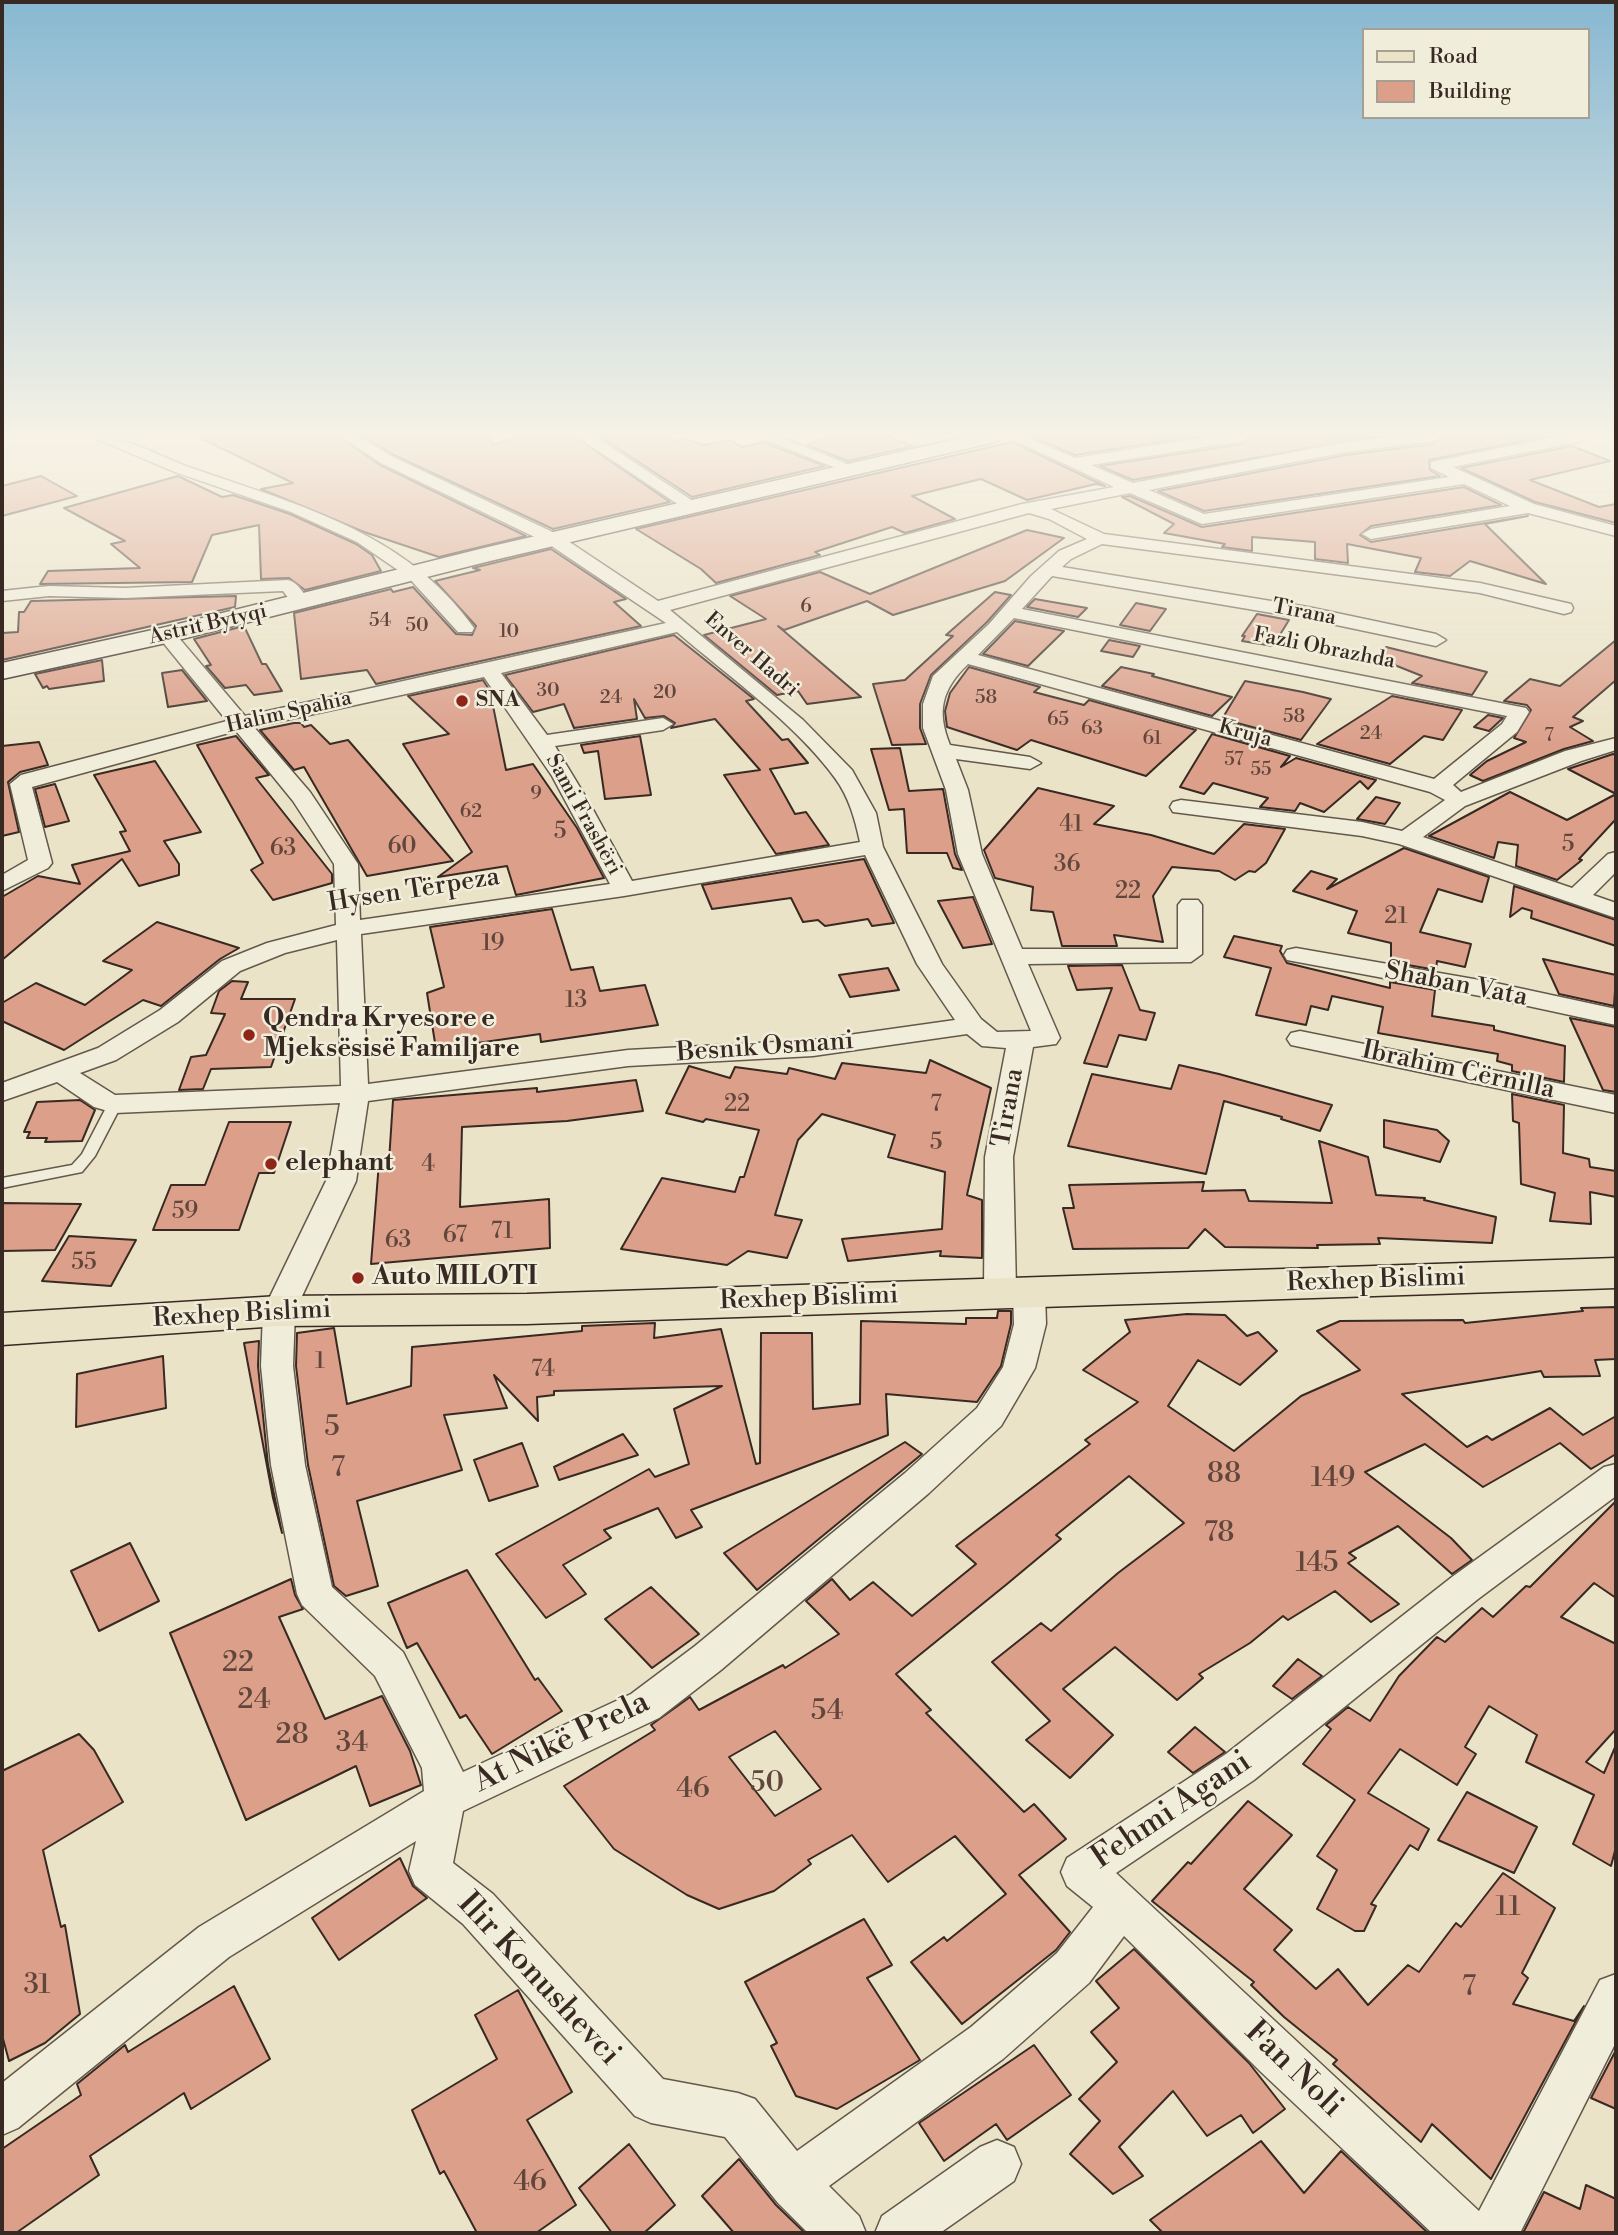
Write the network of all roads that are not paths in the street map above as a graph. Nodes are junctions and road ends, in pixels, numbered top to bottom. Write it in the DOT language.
graph roads {
  1 [pos="365,540"];
  2 [pos="547,540"];
  3 [pos="554,540"];
  4 [pos="908,540"];
  5 [pos="1101,540"];
  6 [pos="1103,540"];
  7 [pos="1048,570"];
  8 [pos="414,573"];
  9 [pos="2,596"];
  10 [pos="301,603"];
  11 [pos="656,608"];
  12 [pos="1564,608"];
  13 [pos="1011,612"];
  14 [pos="681,625"];
  15 [pos="465,628"];
  16 [pos="166,635"];
  17 [pos="1436,640"];
  18 [pos="967,658"];
  19 [pos="489,670"];
  20 [pos="2,671"];
  21 [pos="242,723"];
  22 [pos="663,724"];
  23 [pos="542,741"];
  24 [pos="1616,744"];
  25 [pos="939,750"];
  26 [pos="1030,763"];
  27 [pos="1438,787"];
  28 [pos="1457,800"];
  29 [pos="1181,807"];
  30 [pos="1406,839"];
  31 [pos="872,847"];
  32 [pos="1616,859"];
  33 [pos="2,884"];
  34 [pos="624,889"];
  35 [pos="1578,896"];
  36 [pos="1190,905"];
  37 [pos="1616,911"];
  38 [pos="348,929"];
  39 [pos="1296,955"];
  40 [pos="1012,956"];
  41 [pos="1616,1017"];
  42 [pos="972,1025"];
  43 [pos="1300,1039"];
  44 [pos="1021,1040"];
  45 [pos="60,1072"];
  46 [pos="2,1093"];
  47 [pos="355,1094"];
  48 [pos="115,1104"];
  49 [pos="1616,1104"];
  50 [pos="2,1183"];
  51 [pos="1616,1273"];
  52 [pos="1015,1292"];
  53 [pos="279,1311"];
  54 [pos="2,1329"];
  55 [pos="1611,1488"];
  56 [pos="446,1800"];
  57 [pos="1122,1904"];
  58 [pos="1616,1996"];
  59 [pos="2,2109"];
  60 [pos="997,2164"];
  61 [pos="795,2186"];
  62 [pos="842,2233"];
  63 [pos="899,2233"];
  64 [pos="1467,2233"];
  65 [pos="1494,2233"];
  1 -- 8 [label="street"];
  2 -- 8 [label="street, Astrit Bytyqi"];
  3 -- 11 [label="street, Enver Hadri"];
  4 -- 11 [label="street"];
  5 -- 7 [label="street, Tirana"];
  6 -- 12 [label="street"];
  7 -- 13 [label="street, Tirana"];
  7 -- 17 [label="street, Tirana"];
  8 -- 10 [label="street, Astrit Bytyqi"];
  8 -- 15 [label="street"];
  9 -- 10 [label="street"];
  10 -- 16 [label="street, Astrit Bytyqi"];
  11 -- 14 [label="street, Enver Hadri"];
  13 -- 18 [label="street, Tirana"];
  13 -- 27 [label="street, Fazli Obrazhda"];
  14 -- 19 [label="street, Halim Spahia"];
  14 -- 31 [label="street, Enver Hadri"];
  16 -- 20 [label="street, Astrit Bytyqi"];
  16 -- 21 [label="street"];
  18 -- 25 [label="street, Tirana"];
  18 -- 27 [label="street, Kruja"];
  19 -- 21 [label="street, Halim Spahia"];
  19 -- 23 [label="street, Sami Frashëri"];
  21 -- 33 [label="street, Halim Spahia"];
  21 -- 38 [label="street"];
  22 -- 23 [label="street, Sami Frashëri"];
  23 -- 34 [label="street, Sami Frashëri"];
  24 -- 28 [label="street"];
  25 -- 26 [label="street"];
  25 -- 40 [label="street, Tirana"];
  27 -- 28 [label="street, Kruja"];
  28 -- 30 [label="street"];
  29 -- 30 [label="street"];
  30 -- 35 [label="street"];
  31 -- 34 [label="street, Hysen Tërpeza"];
  31 -- 42 [label="street"];
  32 -- 35 [label="street"];
  34 -- 38 [label="street, Hysen Tërpeza"];
  35 -- 37 [label="street"];
  36 -- 40 [label="street"];
  38 -- 45 [label="street, Hysen Tërpeza"];
  38 -- 47 [label="street"];
  39 -- 41 [label="street, Shaban Vata"];
  40 -- 44 [label="street, Tirana"];
  42 -- 44 [label="street"];
  42 -- 47 [label="street, Besnik Osmani"];
  43 -- 49 [label="street, Ibrahim Cërnilla"];
  44 -- 52 [label="street, Tirana"];
  45 -- 46 [label="street, Hysen Tërpeza"];
  45 -- 48 [label="street"];
  47 -- 48 [label="street, Besnik Osmani"];
  47 -- 53 [label="street"];
  48 -- 50 [label="lane"];
  51 -- 52 [label="main road, Rexhep Bislimi"];
  52 -- 53 [label="main road, Rexhep Bislimi"];
  52 -- 56 [label="street, At Nikë Prela"];
  53 -- 54 [label="main road, Rexhep Bislimi"];
  53 -- 56 [label="street, Ilir Konushevci"];
  55 -- 57 [label="street, Fehmi Agani"];
  56 -- 59 [label="street, At Nikë Prela"];
  56 -- 61 [label="street, Ilir Konushevci"];
  57 -- 61 [label="street, Fehmi Agani"];
  57 -- 64 [label="street, Fan Noli"];
  58 -- 65 [label="street"];
  60 -- 63 [label="street"];
  61 -- 62 [label="street"];
}
